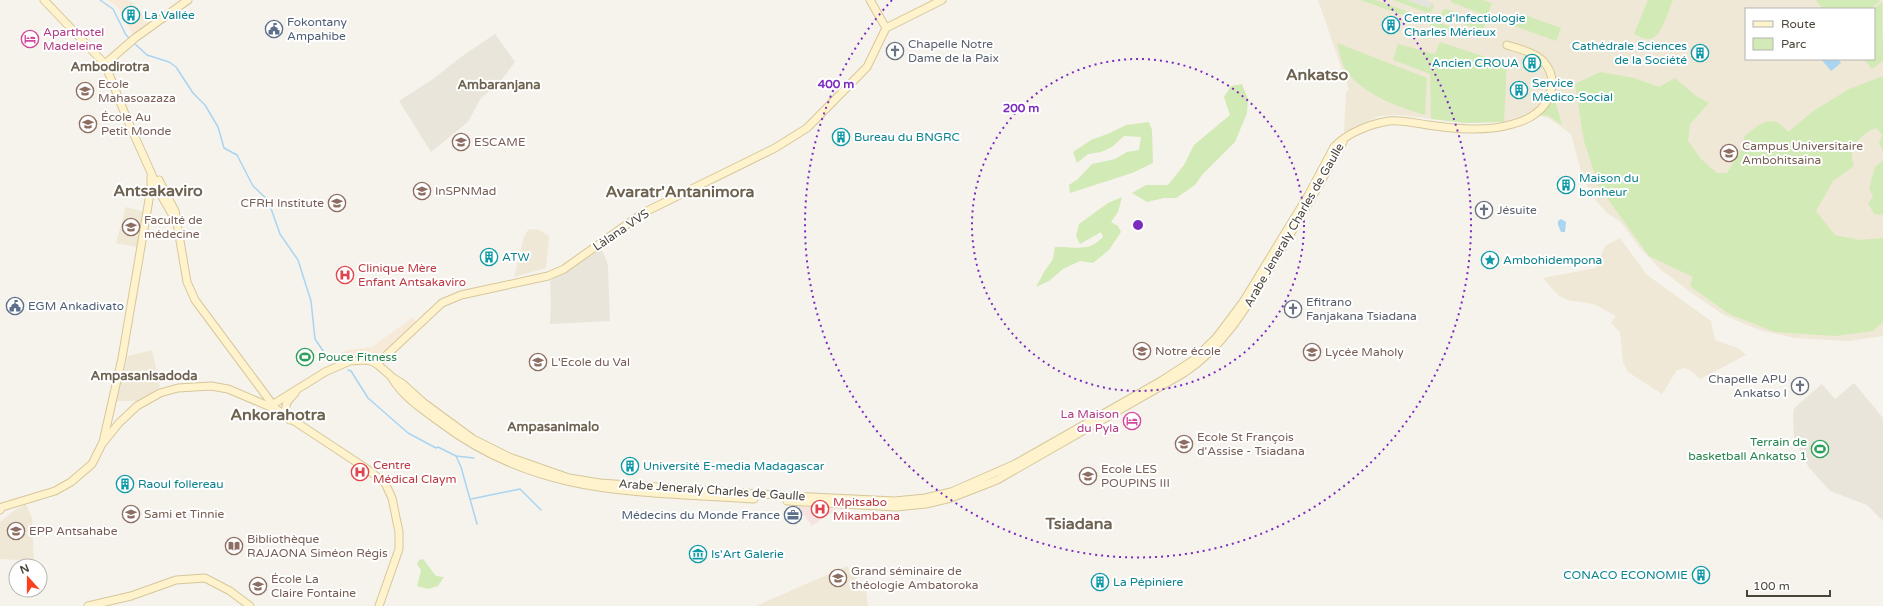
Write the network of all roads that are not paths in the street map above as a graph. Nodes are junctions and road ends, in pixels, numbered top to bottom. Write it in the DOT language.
graph roads {
  1 [pos="44,0"];
  2 [pos="188,0"];
  3 [pos="870,0"];
  4 [pos="942,0"];
  5 [pos="886,28"];
  6 [pos="1507,45"];
  7 [pos="105,64"];
  8 [pos="146,161"];
  9 [pos="164,195"];
  10 [pos="150,199"];
  11 [pos="377,364"];
  12 [pos="306,384"];
  13 [pos="295,393"];
  14 [pos="266,397"];
  15 [pos="260,403"];
  16 [pos="274,407"];
  17 [pos="108,419"];
  18 [pos="290,420"];
  19 [pos="119,423"];
  20 [pos="102,444"];
  21 [pos="0,510"];
  22 [pos="88,606"];
  23 [pos="250,606"];
  24 [pos="379,606"];
  1 -- 7 [label="main road"];
  2 -- 7 [label="main road"];
  3 -- 5 [label="main road"];
  4 -- 5 [label="main road"];
  5 -- 11 [label="main road, Làlana VVS"];
  6 -- 11 [label="main road, Arabe Jeneraly Charles de Gaulle"];
  7 -- 8 [label="main road"];
  8 -- 9 [label="main road"];
  8 -- 10 [label="main road"];
  9 -- 10 [label="main road"];
  9 -- 14 [label="main road"];
  10 -- 17 [label="main road"];
  11 -- 12 [label="main road"];
  12 -- 13 [label="main road"];
  12 -- 16 [label="main road"];
  13 -- 16 [label="main road"];
  13 -- 18 [label="main road"];
  14 -- 15 [label="main road"];
  14 -- 16 [label="main road"];
  15 -- 16 [label="main road"];
  15 -- 19 [label="main road"];
  16 -- 18 [label="main road"];
  17 -- 19 [label="main road"];
  17 -- 20 [label="main road"];
  18 -- 24 [label="main road"];
  19 -- 20 [label="main road"];
  20 -- 21 [label="main road"];
  22 -- 23 [label="main road"];
}
